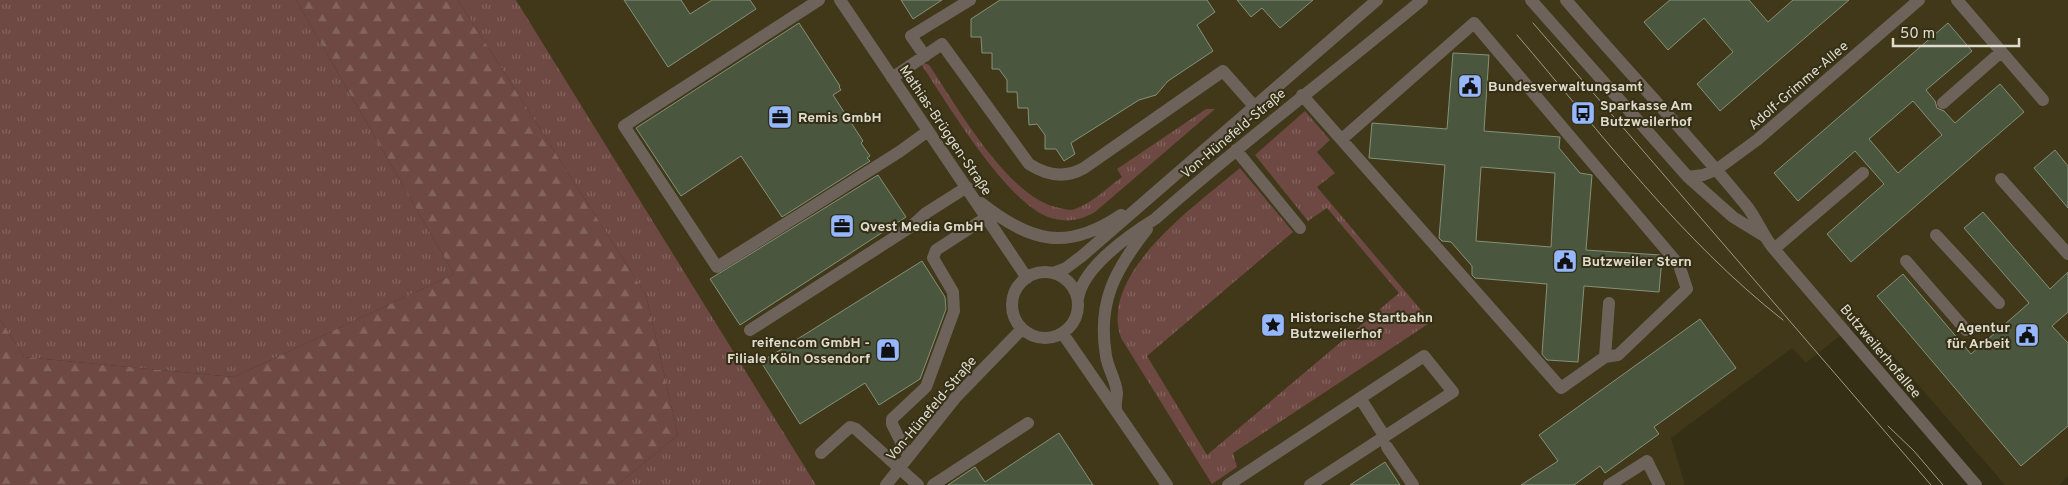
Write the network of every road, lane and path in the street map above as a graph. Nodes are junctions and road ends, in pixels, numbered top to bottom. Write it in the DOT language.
graph roads {
  1 [pos="819,0"];
  2 [pos="840,0"];
  3 [pos="970,0"];
  4 [pos="1377,0"];
  5 [pos="1422,0"];
  6 [pos="1531,0"];
  7 [pos="1566,0"];
  8 [pos="1919,0"];
  9 [pos="1957,0"];
  10 [pos="2001,52"];
  11 [pos="925,56"];
  12 [pos="892,78"];
  13 [pos="1302,95"];
  14 [pos="2043,100"];
  15 [pos="1943,103"];
  16 [pos="1254,106"];
  17 [pos="928,131"];
  18 [pos="1342,139"];
  19 [pos="1236,150"];
  20 [pos="1716,170"];
  21 [pos="1863,173"];
  22 [pos="1688,176"];
  23 [pos="2001,179"];
  24 [pos="968,190"];
  25 [pos="1158,190"];
  26 [pos="987,217"];
  27 [pos="1154,219"];
  28 [pos="1300,228"];
  29 [pos="1936,235"];
  30 [pos="1764,236"];
  31 [pos="1774,249"];
  32 [pos="2068,254"];
  33 [pos="1906,261"];
  34 [pos="1054,273"];
  35 [pos="1027,278"];
  36 [pos="1078,300"];
  37 [pos="1609,303"];
  38 [pos="2000,303"];
  39 [pos="1022,329"];
  40 [pos="750,330"];
  41 [pos="1966,330"];
  42 [pos="1062,334"];
  43 [pos="1605,357"];
  44 [pos="1360,398"];
  45 [pos="1116,408"];
  46 [pos="1028,423"];
  47 [pos="1386,442"];
  48 [pos="821,453"];
  49 [pos="908,456"];
  50 [pos="898,469"];
  51 [pos="1245,481"];
  52 [pos="886,485"];
  53 [pos="918,485"];
  54 [pos="933,485"];
  55 [pos="1167,485"];
  56 [pos="1228,485"];
  57 [pos="1310,485"];
  58 [pos="1413,485"];
  59 [pos="1609,485"];
  60 [pos="1659,485"];
  61 [pos="1976,485"];
  1 -- 17 [label="street"];
  2 -- 12 [label="street, Mathias-Brüggen-Straße"];
  3 -- 11 [label="street"];
  4 -- 16 [label="street, Von-Hünefeld-Straße"];
  5 -- 13 [label="street, Von-Hünefeld-Straße"];
  6 -- 22 [label="street, Butzweilerhofallee"];
  7 -- 20 [label="street, Butzweilerhofallee"];
  8 -- 20 [label="street, Adolf-Grimme-Allee"];
  9 -- 10 [label="street"];
  10 -- 14 [label="street"];
  10 -- 15 [label="street"];
  11 -- 12 [label="street"];
  11 -- 16 [label="street"];
  12 -- 17 [label="street, Mathias-Brüggen-Straße"];
  13 -- 18 [label="street"];
  13 -- 19 [label="street, Von-Hünefeld-Straße"];
  16 -- 25 [label="street, Von-Hünefeld-Straße"];
  17 -- 24 [label="street, Mathias-Brüggen-Straße"];
  18 -- 43 [label="street"];
  18 -- 43 [label="street"];
  19 -- 27 [label="street, Von-Hünefeld-Straße"];
  19 -- 28 [label="street"];
  20 -- 22 [label="street, Adolf-Grimme-Allee"];
  20 -- 30 [label="street, Butzweilerhofallee"];
  21 -- 31 [label="street"];
  22 -- 30 [label="street, Butzweilerhofallee"];
  23 -- 32 [label="street"];
  24 -- 25 [label="street"];
  24 -- 26 [label="street, Mathias-Brüggen-Straße"];
  24 -- 40 [label="street"];
  25 -- 34 [label="street, Von-Hünefeld-Straße"];
  26 -- 35 [label="street, Mathias-Brüggen-Straße"];
  26 -- 49 [label="street"];
  27 -- 36 [label="street, Von-Hünefeld-Straße"];
  27 -- 45 [label="street"];
  29 -- 38 [label="street"];
  30 -- 31 [label="street, Butzweilerhofallee"];
  31 -- 61 [label="street, Butzweilerhofallee"];
  33 -- 41 [label="street"];
  34 -- 35 [label="street"];
  34 -- 36 [label="street"];
  35 -- 39 [label="street"];
  36 -- 42 [label="street"];
  37 -- 43 [label="street"];
  39 -- 42 [label="street"];
  39 -- 49 [label="street, Von-Hünefeld-Straße"];
  42 -- 45 [label="street"];
  44 -- 47 [label="street"];
  44 -- 47 [label="street"];
  44 -- 51 [label="street"];
  45 -- 55 [label="street"];
  46 -- 54 [label="street"];
  47 -- 57 [label="street"];
  47 -- 58 [label="street"];
  48 -- 50 [label="street"];
  49 -- 50 [label="street, Von-Hünefeld-Straße"];
  50 -- 52 [label="street, Von-Hünefeld-Straße"];
  50 -- 53 [label="street"];
  51 -- 56 [label="street"];
  59 -- 60 [label="street"];
}
